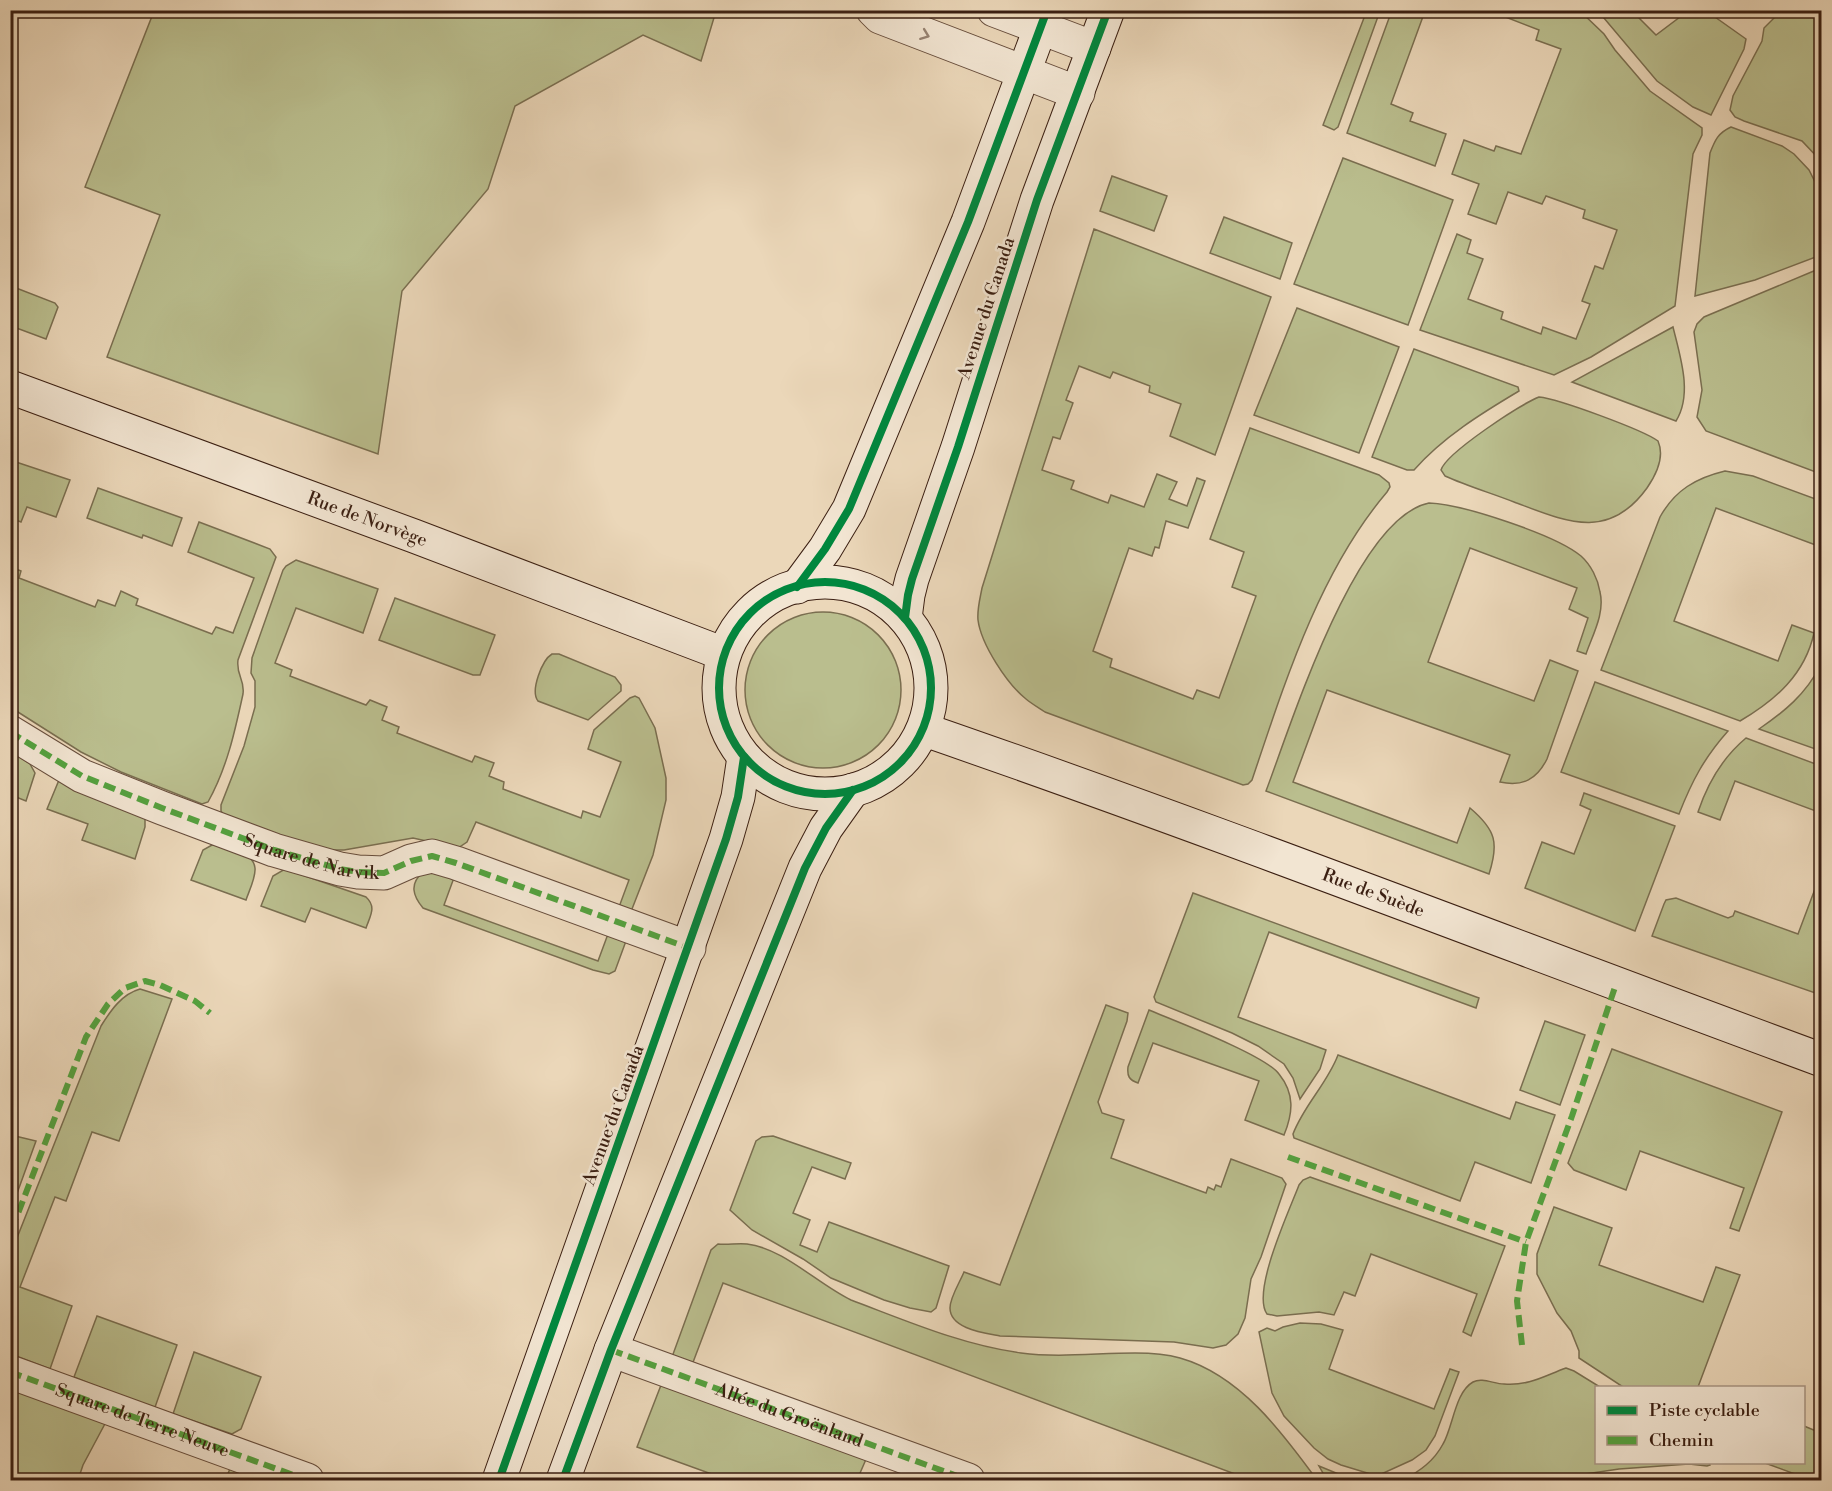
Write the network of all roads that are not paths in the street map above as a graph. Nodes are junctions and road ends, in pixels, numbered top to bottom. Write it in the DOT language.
graph roads {
  1 [pos="873,10"];
  2 [pos="994,10"];
  3 [pos="1108,10"];
  4 [pos="1043,19"];
  5 [pos="1094,48"];
  6 [pos="1023,73"];
  7 [pos="1078,93"];
  8 [pos="10,387"];
  9 [pos="797,587"];
  10 [pos="905,618"];
  11 [pos="724,654"];
  12 [pos="925,730"];
  13 [pos="10,732"];
  14 [pos="744,757"];
  15 [pos="853,790"];
  16 [pos="689,948"];
  17 [pos="1821,1060"];
  18 [pos="611,1350"];
  19 [pos="10,1372"];
  20 [pos="308,1480"];
  21 [pos="499,1480"];
  22 [pos="563,1480"];
  23 [pos="968,1480"];
  1 -- 6 [label="street, one-way"];
  2 -- 4 [label="street"];
  3 -- 5 [label="street, Avenue du Canada"];
  4 -- 5 [label="street"];
  4 -- 6 [label="street"];
  5 -- 7 [label="street, Avenue du Canada"];
  6 -- 7 [label="street"];
  6 -- 9 [label="street"];
  7 -- 10 [label="street, Avenue du Canada"];
  8 -- 11 [label="street, Rue de Norvège"];
  9 -- 10 [label="street"];
  9 -- 11 [label="street"];
  10 -- 12 [label="street"];
  11 -- 14 [label="street"];
  12 -- 15 [label="street"];
  12 -- 17 [label="street, Rue de Suède"];
  13 -- 16 [label="street, Square de Narvik"];
  14 -- 15 [label="street"];
  14 -- 16 [label="street, Avenue du Canada"];
  15 -- 18 [label="street"];
  16 -- 21 [label="street, Avenue du Canada"];
  18 -- 22 [label="street"];
  18 -- 23 [label="street, Allée du Groënland"];
  19 -- 20 [label="street, Square de Terre Neuve"];
}
